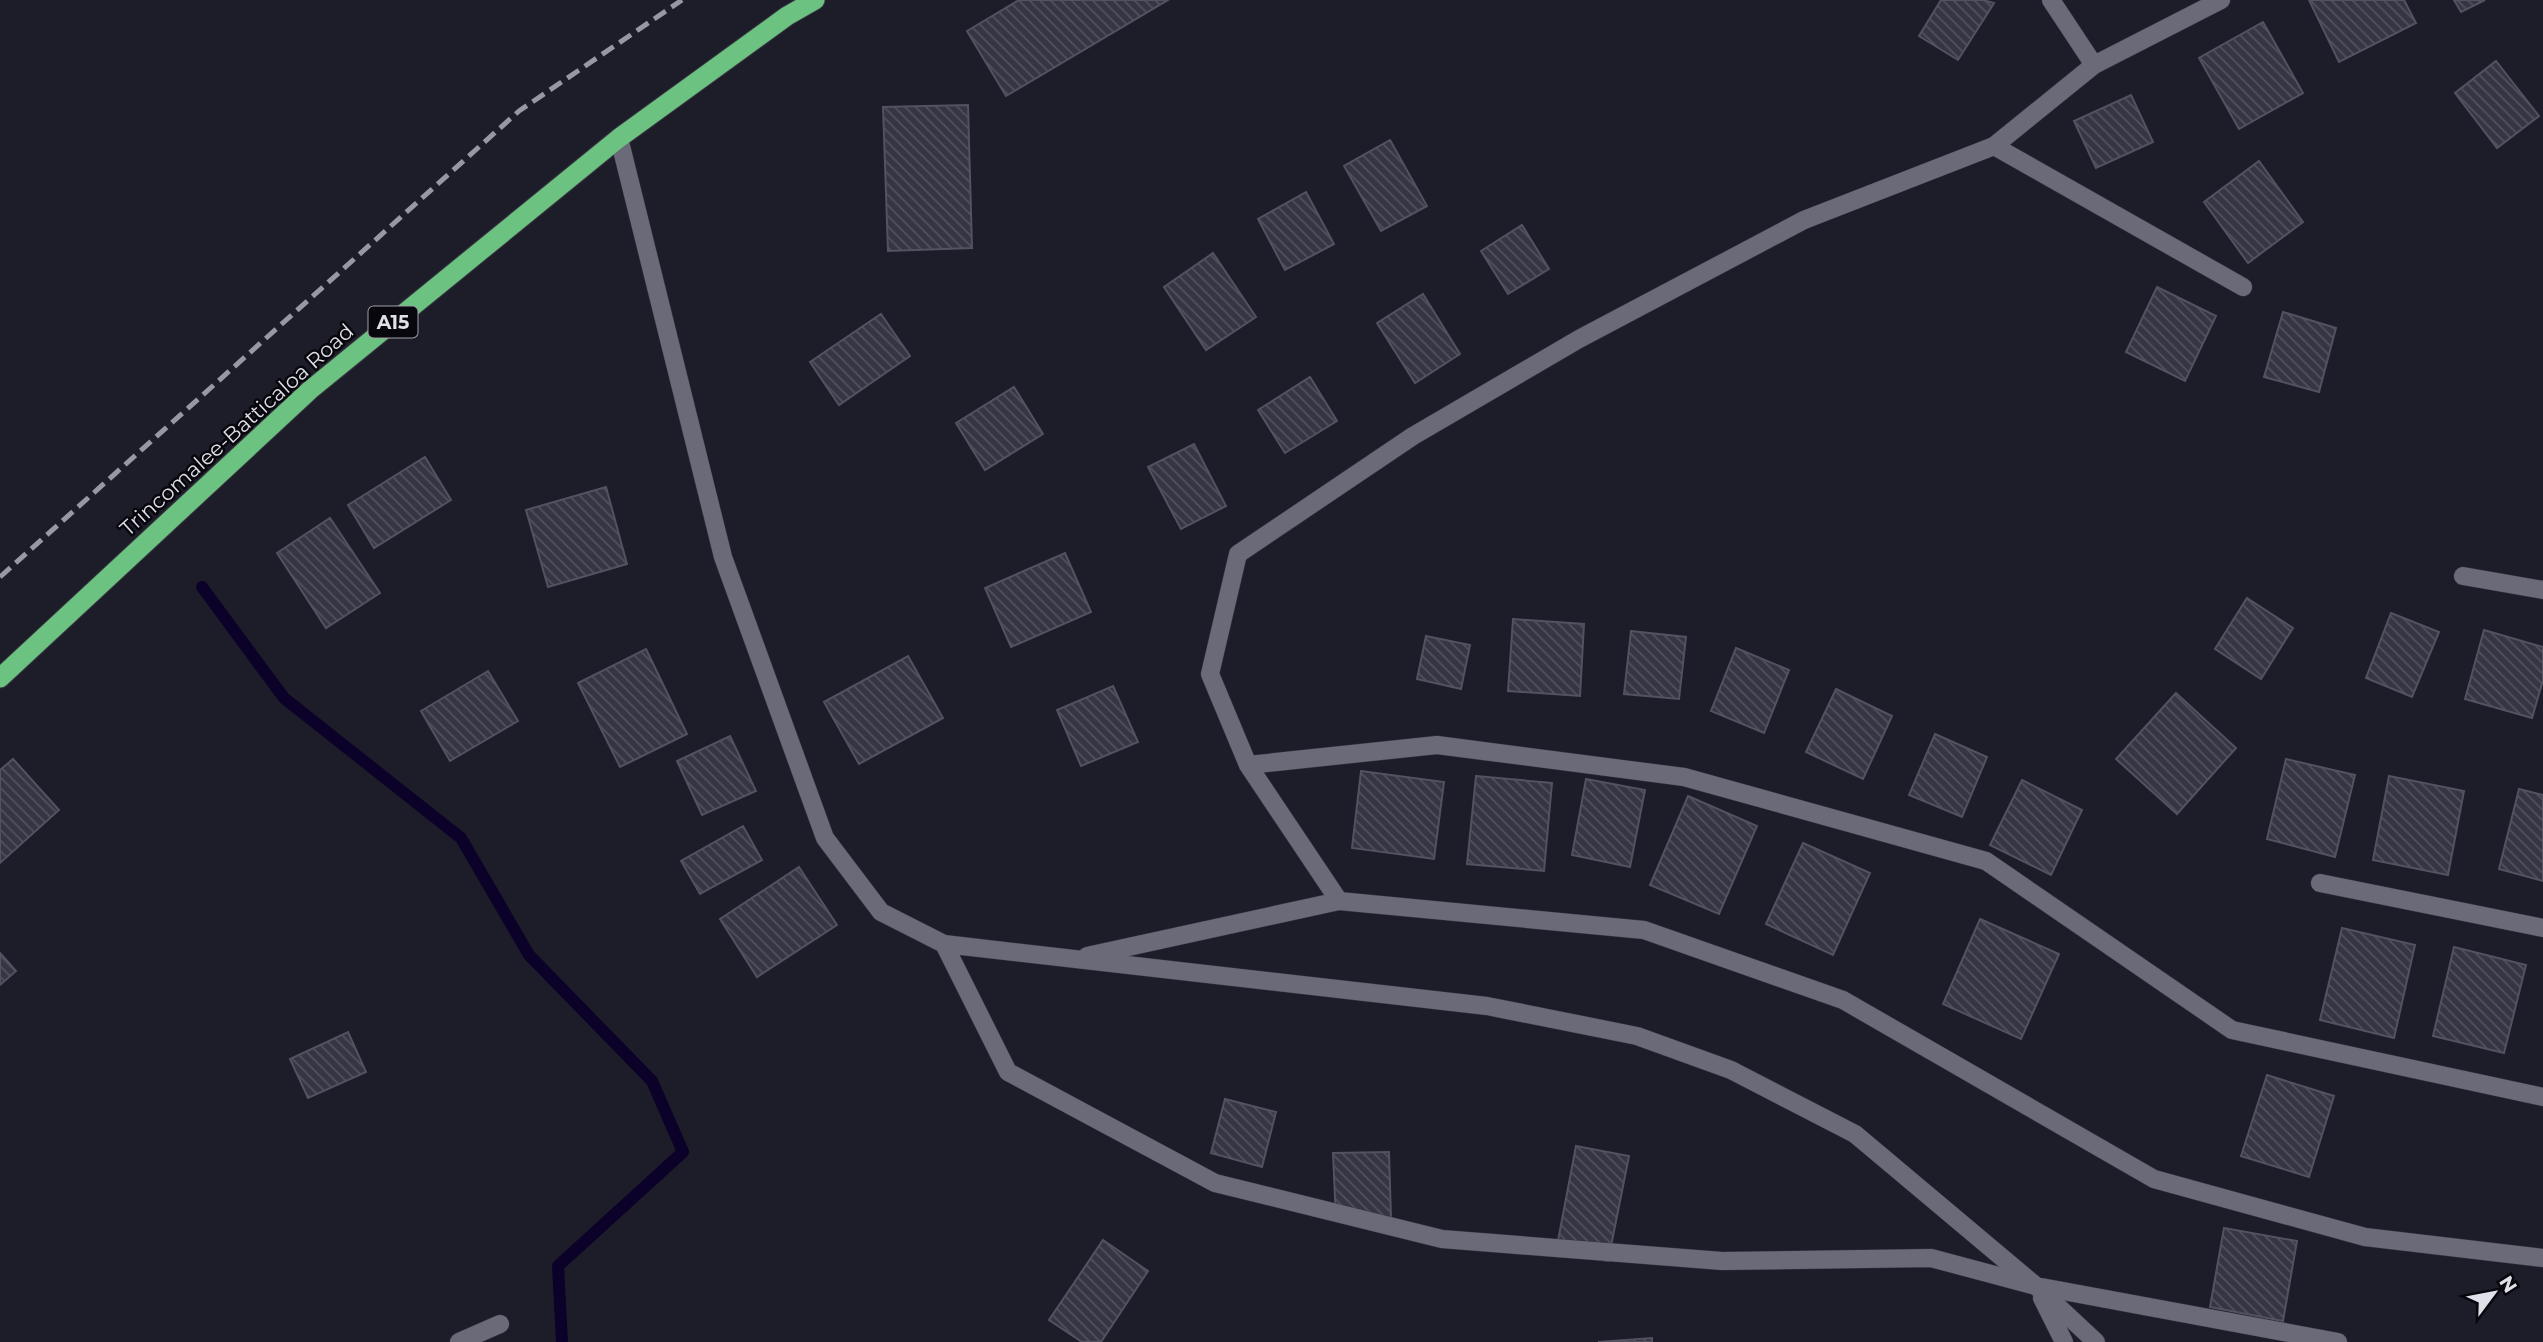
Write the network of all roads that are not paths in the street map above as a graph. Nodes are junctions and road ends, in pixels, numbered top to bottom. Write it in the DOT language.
graph roads {
  1 [pos="815,0"];
  2 [pos="2051,0"];
  3 [pos="2221,0"];
  4 [pos="2094,65"];
  5 [pos="619,138"];
  6 [pos="1994,146"];
  7 [pos="2243,287"];
  8 [pos="2463,576"];
  9 [pos="2543,590"];
  10 [pos="0,678"];
  11 [pos="1248,765"];
  12 [pos="2320,883"];
  13 [pos="1339,901"];
  14 [pos="2543,929"];
  15 [pos="944,944"];
  16 [pos="1073,959"];
  17 [pos="2543,1097"];
  18 [pos="2543,1258"];
  19 [pos="2036,1286"];
  20 [pos="500,1324"];
  21 [pos="459,1342"];
  22 [pos="2064,1342"];
  23 [pos="2096,1342"];
  24 [pos="2338,1342"];
  1 -- 5 [label="highway, Trincomalee-Batticaloa Road / A15"];
  2 -- 4 [label="street"];
  3 -- 4 [label="street"];
  4 -- 6 [label="street"];
  5 -- 10 [label="highway, Trincomalee-Batticaloa Road / A15"];
  5 -- 15 [label="street"];
  6 -- 7 [label="street"];
  6 -- 11 [label="street"];
  8 -- 9 [label="street"];
  11 -- 13 [label="street"];
  11 -- 17 [label="street"];
  12 -- 14 [label="street"];
  13 -- 16 [label="street"];
  13 -- 18 [label="street"];
  15 -- 16 [label="street"];
  15 -- 19 [label="street"];
  16 -- 19 [label="street"];
  19 -- 22 [label="street"];
  19 -- 23 [label="street"];
  19 -- 24 [label="street"];
  20 -- 21 [label="street"];
}
